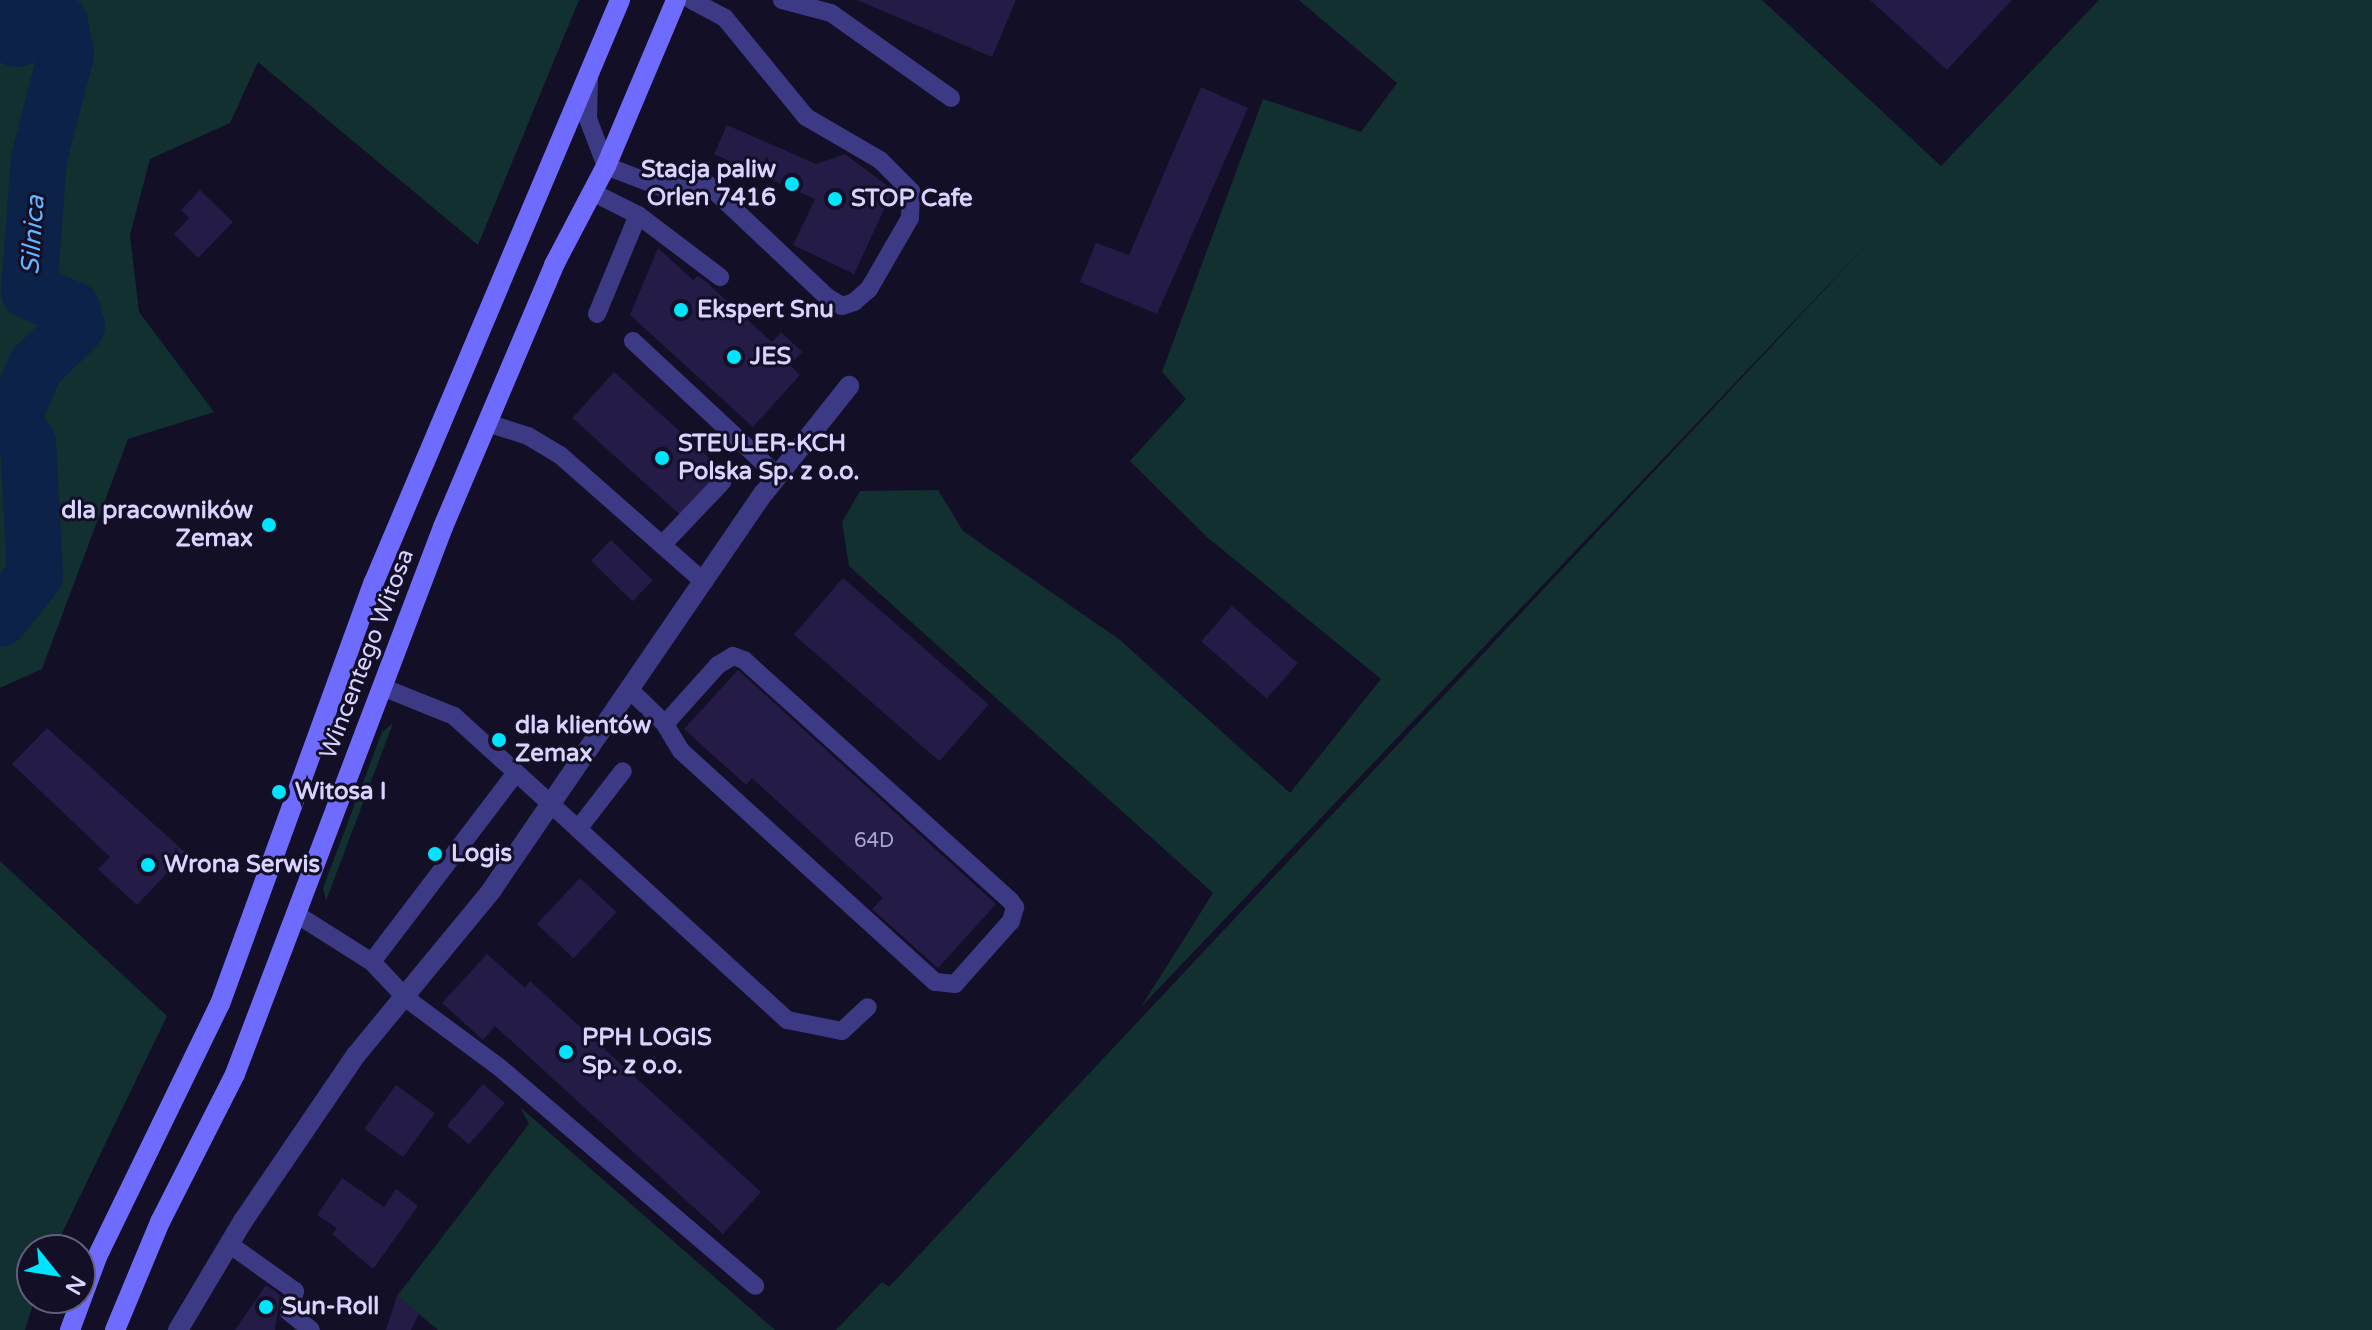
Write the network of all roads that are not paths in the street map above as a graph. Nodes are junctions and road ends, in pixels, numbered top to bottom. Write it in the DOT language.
graph roads {
  1 [pos="620,0"];
  2 [pos="676,0"];
  3 [pos="691,0"];
  4 [pos="782,0"];
  5 [pos="819,3"];
  6 [pos="589,74"];
  7 [pos="951,98"];
  8 [pos="606,166"];
  9 [pos="592,192"];
  10 [pos="638,215"];
  11 [pos="720,277"];
  12 [pos="597,314"];
  13 [pos="633,341"];
  14 [pos="849,386"];
  15 [pos="487,423"];
  16 [pos="778,476"];
  17 [pos="722,482"];
  18 [pos="663,544"];
  19 [pos="704,582"];
  20 [pos="382,687"];
  21 [pos="629,689"];
  22 [pos="665,724"];
  23 [pos="623,771"];
  24 [pos="515,774"];
  25 [pos="549,807"];
  26 [pos="578,829"];
  27 [pos="296,914"];
  28 [pos="372,962"];
  29 [pos="407,999"];
  30 [pos="868,1007"];
  31 [pos="229,1244"];
  32 [pos="755,1286"];
  33 [pos="70,1330"];
  34 [pos="115,1330"];
  35 [pos="178,1330"];
  36 [pos="311,1330"];
  1 -- 6 [label="main road, Wincentego Witosa"];
  2 -- 8 [label="main road, Wincentego Witosa"];
  3 -- 8 [label="lane"];
  4 -- 5 [label="lane"];
  5 -- 7 [label="lane"];
  6 -- 8 [label="lane"];
  6 -- 33 [label="main road, Wincentego Witosa"];
  8 -- 9 [label="main road, Wincentego Witosa"];
  9 -- 10 [label="lane"];
  9 -- 15 [label="main road, Wincentego Witosa"];
  10 -- 11 [label="lane"];
  10 -- 12 [label="lane"];
  13 -- 16 [label="lane"];
  14 -- 16 [label="street"];
  15 -- 18 [label="lane"];
  15 -- 20 [label="main road, Wincentego Witosa"];
  16 -- 19 [label="street"];
  17 -- 18 [label="lane"];
  18 -- 19 [label="lane"];
  19 -- 21 [label="street"];
  20 -- 24 [label="lane"];
  20 -- 27 [label="main road, Wincentego Witosa"];
  21 -- 22 [label="lane"];
  21 -- 25 [label="street"];
  22 -- 22 [label="lane"];
  23 -- 26 [label="lane"];
  24 -- 25 [label="lane"];
  24 -- 28 [label="lane"];
  25 -- 26 [label="lane"];
  25 -- 29 [label="street"];
  26 -- 30 [label="lane"];
  27 -- 28 [label="lane"];
  27 -- 34 [label="main road, Wincentego Witosa"];
  28 -- 29 [label="lane"];
  29 -- 31 [label="street"];
  29 -- 32 [label="lane"];
  31 -- 35 [label="street"];
  31 -- 36 [label="lane"];
}
